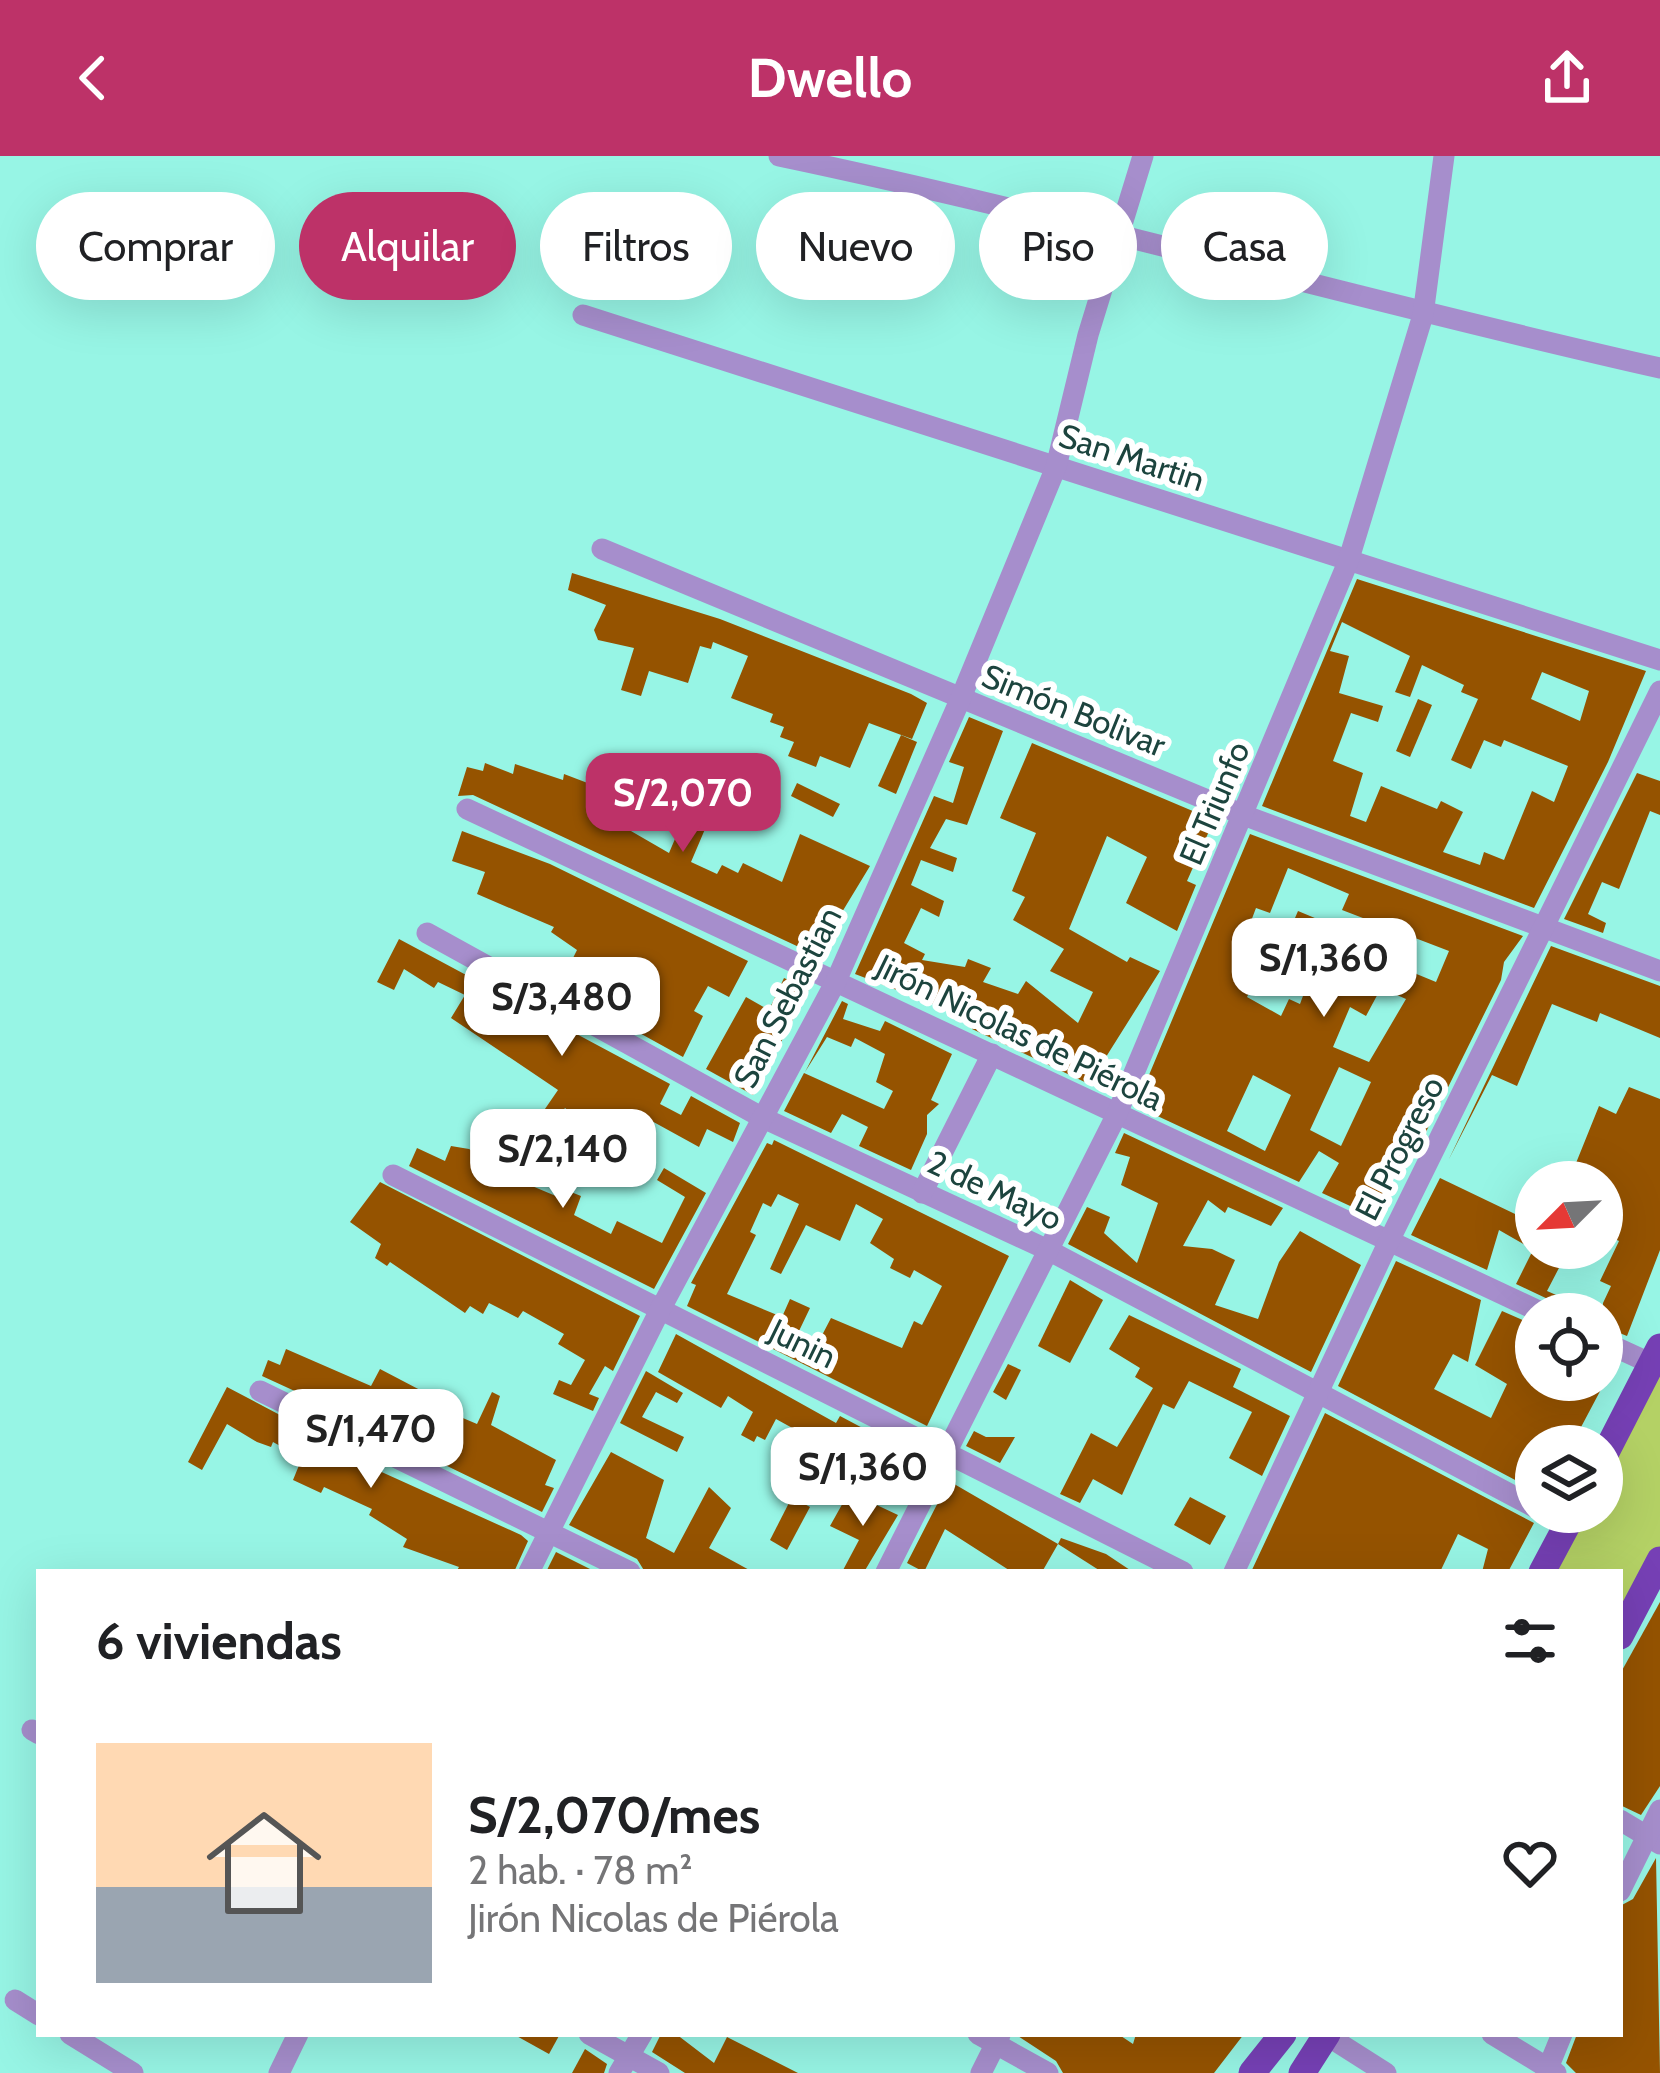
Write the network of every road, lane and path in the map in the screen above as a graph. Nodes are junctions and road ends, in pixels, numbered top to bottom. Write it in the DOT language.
graph roads {
  1 [pos="779,156"];
  2 [pos="1143,156"];
  3 [pos="1444,156"];
  4 [pos="868,165"];
  5 [pos="1131,192"];
  6 [pos="979,195"];
  7 [pos="1137,237"];
  8 [pos="1099,300"];
  9 [pos="1424,315"];
  10 [pos="584,316"];
  11 [pos="1660,368"];
  12 [pos="1056,467"];
  13 [pos="602,549"];
  14 [pos="1348,562"];
  15 [pos="1660,660"];
  16 [pos="1660,692"];
  17 [pos="961,700"];
  18 [pos="467,809"];
  19 [pos="1246,816"];
  20 [pos="1546,929"];
  21 [pos="427,933"];
  22 [pos="1660,971"];
  23 [pos="836,981"];
  24 [pos="992,1054"];
  25 [pos="1116,1116"];
  26 [pos="764,1118"];
  27 [pos="393,1175"];
  28 [pos="922,1193"];
  29 [pos="1389,1240"];
  30 [pos="1048,1250"];
  31 [pos="1515,1300"];
  32 [pos="660,1310"];
  33 [pos="1623,1347"];
  34 [pos="1656,1356"];
  35 [pos="260,1390"];
  36 [pos="1321,1394"];
  37 [pos="1620,1425"];
  38 [pos="949,1452"];
  39 [pos="1515,1493"];
  40 [pos="549,1532"];
  41 [pos="1551,1533"];
  42 [pos="1660,1560"];
  43 [pos="531,1569"];
  44 [pos="624,1569"];
  45 [pos="888,1569"];
  46 [pos="1177,1569"];
  47 [pos="1235,1569"];
  48 [pos="1543,1569"];
  49 [pos="1623,1630"];
  50 [pos="1660,1810"];
  51 [pos="1623,1822"];
  52 [pos="1653,1840"];
  53 [pos="1623,1886"];
  54 [pos="15,2000"];
  55 [pos="36,2013"];
  56 [pos="75,2037"];
  57 [pos="297,2037"];
  58 [pos="593,2037"];
  59 [pos="640,2037"];
  60 [pos="991,2037"];
  61 [pos="1281,2037"];
  62 [pos="1326,2037"];
  63 [pos="1330,2037"];
  64 [pos="1497,2037"];
  65 [pos="1561,2037"];
  66 [pos="624,2064"];
  67 [pos="1550,2071"];
  68 [pos="134,2073"];
  69 [pos="279,2073"];
  70 [pos="659,2073"];
  71 [pos="980,2073"];
  72 [pos="1048,2073"];
  73 [pos="1252,2073"];
  74 [pos="1302,2073"];
  75 [pos="1386,2073"];
  1 -- 4 [label="street"];
  2 -- 5 [label="street, San Sebastian"];
  3 -- 9 [label="street, El Triunfo"];
  4 -- 6 [label="street"];
  7 -- 9 [label="street"];
  8 -- 12 [label="street, San Sebastian"];
  9 -- 11 [label="street"];
  9 -- 14 [label="street, El Triunfo"];
  10 -- 12 [label="street, San Martin"];
  12 -- 14 [label="street, San Martin"];
  12 -- 17 [label="street, San Sebastian"];
  13 -- 17 [label="street, Simón Bolivar"];
  14 -- 15 [label="street, San Martin"];
  14 -- 19 [label="street, El Triunfo"];
  16 -- 20 [label="street, El Progreso"];
  17 -- 19 [label="street, Simón Bolivar"];
  17 -- 23 [label="street, San Sebastian"];
  18 -- 23 [label="street, Jirón Nicolas de Piérola"];
  19 -- 20 [label="street, Simón Bolivar"];
  19 -- 25 [label="street, El Triunfo"];
  20 -- 22 [label="street, Simón Bolivar"];
  20 -- 29 [label="street, El Progreso"];
  21 -- 26 [label="street, 2 de Mayo"];
  23 -- 24 [label="street, Jirón Nicolas de Piérola"];
  23 -- 26 [label="street, San Sebastian"];
  24 -- 25 [label="street, Jirón Nicolas de Piérola"];
  24 -- 28 [label="street"];
  25 -- 29 [label="street, Jirón Nicolas de Piérola"];
  25 -- 30 [label="street, El Triunfo"];
  26 -- 28 [label="street, 2 de Mayo"];
  26 -- 32 [label="street, San Sebastian"];
  27 -- 32 [label="street, Junin"];
  28 -- 30 [label="street, 2 de Mayo"];
  29 -- 31 [label="street, Jirón Nicolas de Piérola"];
  29 -- 36 [label="street, El Progreso"];
  30 -- 36 [label="street, 2 de Mayo"];
  30 -- 38 [label="street, El Triunfo"];
  32 -- 38 [label="street, Junin"];
  32 -- 40 [label="street, San Sebastian"];
  33 -- 34 [label="street"];
  34 -- 37 [label="main road"];
  35 -- 40 [label="street"];
  36 -- 39 [label="street, 2 de Mayo"];
  36 -- 47 [label="street, El Progreso"];
  38 -- 45 [label="street, El Triunfo"];
  38 -- 46 [label="street, Junin"];
  40 -- 43 [label="street, San Sebastian"];
  40 -- 44 [label="street"];
  41 -- 48 [label="main road"];
  42 -- 49 [label="main road"];
  50 -- 52 [label="street"];
  51 -- 52 [label="street"];
  52 -- 53 [label="street"];
  54 -- 55 [label="street"];
  56 -- 68 [label="street"];
  57 -- 69 [label="street"];
  58 -- 66 [label="street"];
  59 -- 66 [label="street"];
  60 -- 71 [label="street"];
  60 -- 72 [label="street"];
  61 -- 73 [label="main road"];
  62 -- 74 [label="main road"];
  63 -- 75 [label="street"];
  64 -- 67 [label="street"];
  65 -- 67 [label="street"];
  66 -- 70 [label="street"];
}
